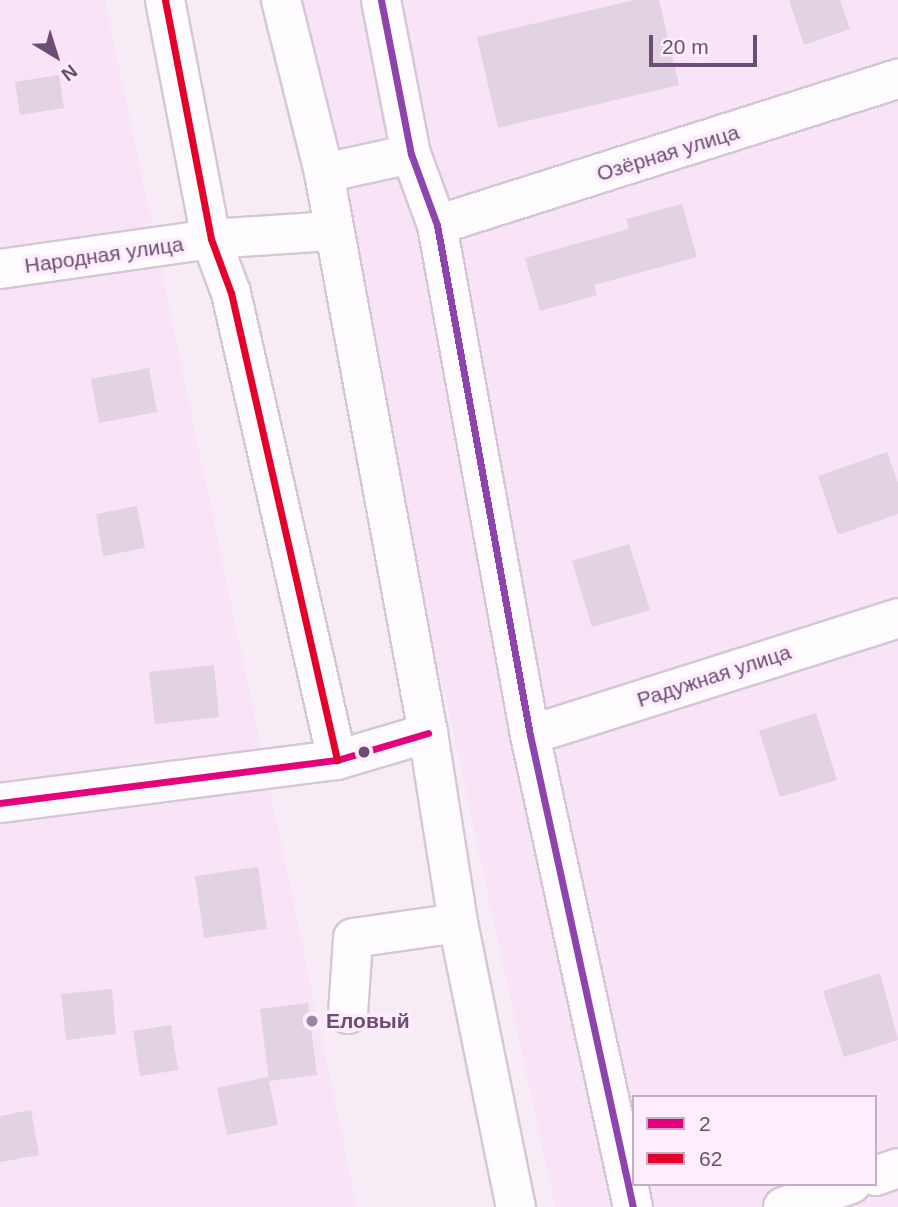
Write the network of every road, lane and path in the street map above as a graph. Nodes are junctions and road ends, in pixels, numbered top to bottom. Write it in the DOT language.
graph roads {
  1 [pos="165,0"];
  2 [pos="281,0"];
  3 [pos="381,0"];
  4 [pos="898,79"];
  5 [pos="411,154"];
  6 [pos="324,173"];
  7 [pos="437,225"];
  8 [pos="333,231"];
  9 [pos="211,239"];
  10 [pos="0,270"];
  11 [pos="898,618"];
  12 [pos="428,733"];
  13 [pos="530,735"];
  14 [pos="337,760"];
  15 [pos="0,803"];
  16 [pos="458,923"];
  17 [pos="348,1014"];
  18 [pos="898,1168"];
  19 [pos="877,1175"];
  20 [pos="845,1186"];
  21 [pos="516,1207"];
  22 [pos="633,1207"];
  23 [pos="783,1207"];
  1 -- 9 [label="street"];
  2 -- 6 [label="street"];
  3 -- 5 [label="street"];
  4 -- 7 [label="street, Озёрная улица"];
  5 -- 6 [label="street"];
  5 -- 7 [label="street"];
  6 -- 8 [label="street"];
  7 -- 13 [label="street"];
  8 -- 9 [label="street, Народная улица"];
  8 -- 12 [label="street"];
  9 -- 10 [label="street, Народная улица"];
  9 -- 14 [label="street"];
  11 -- 13 [label="street, Радужная улица"];
  12 -- 14 [label="street"];
  12 -- 16 [label="street"];
  13 -- 22 [label="street"];
  14 -- 15 [label="street"];
  16 -- 17 [label="street"];
  16 -- 21 [label="street"];
  18 -- 19 [label="street"];
  20 -- 23 [label="street"];
}
